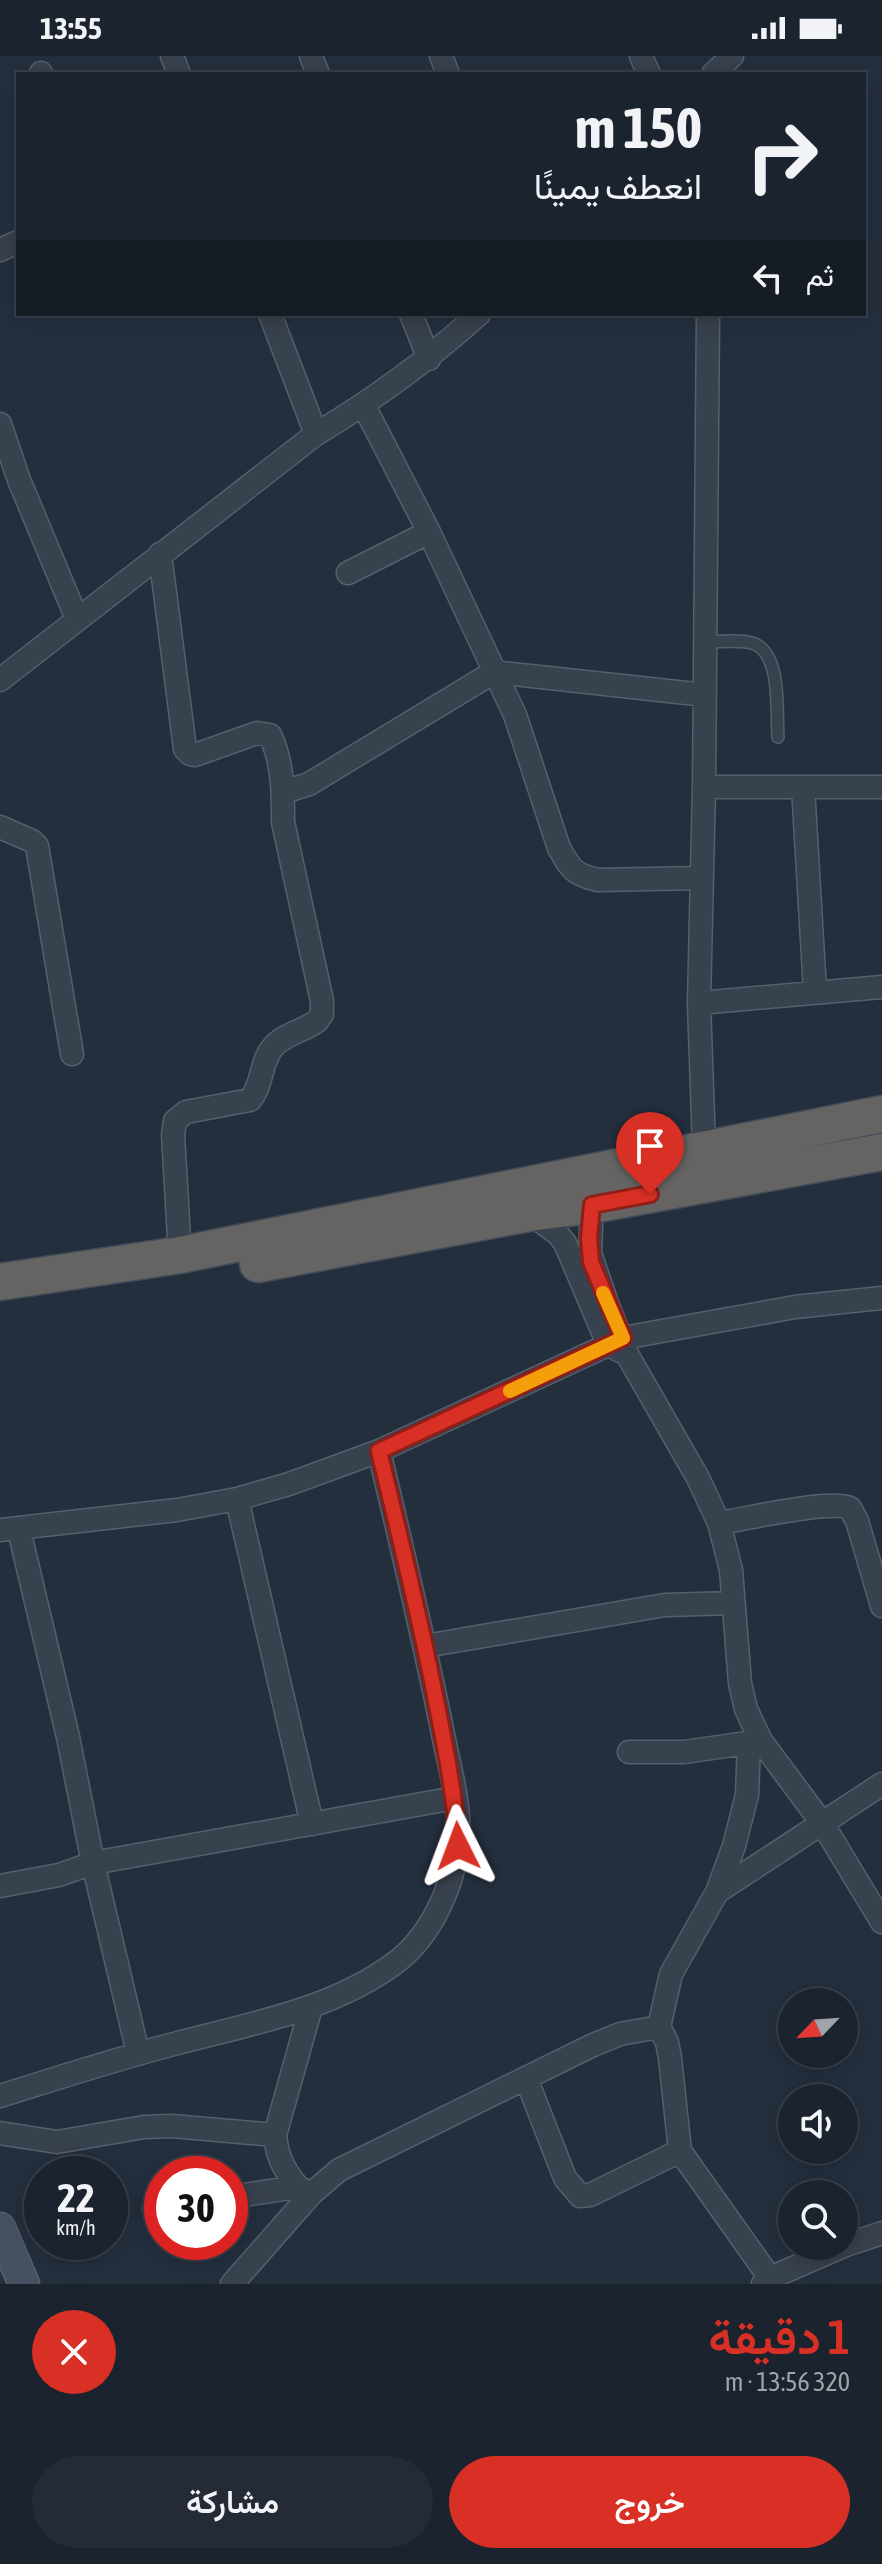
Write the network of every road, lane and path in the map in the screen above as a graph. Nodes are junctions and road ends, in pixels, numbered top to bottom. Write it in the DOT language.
graph roads {
  1 [pos="732,56"];
  2 [pos="715,72"];
  3 [pos="271,316"];
  4 [pos="412,316"];
  5 [pos="477,316"];
  6 [pos="708,316"];
  7 [pos="429,359"];
  8 [pos="364,406"];
  9 [pos="0,424"];
  10 [pos="316,434"];
  11 [pos="9,483"];
  12 [pos="429,532"];
  13 [pos="160,554"];
  14 [pos="348,573"];
  15 [pos="77,619"];
  16 [pos="706,642"];
  17 [pos="494,672"];
  18 [pos="0,680"];
  19 [pos="705,695"];
  20 [pos="778,737"];
  21 [pos="704,787"];
  22 [pos="803,787"];
  23 [pos="882,787"];
  24 [pos="284,792"];
  25 [pos="0,827"];
  26 [pos="701,878"];
  27 [pos="882,987"];
  28 [pos="815,991"];
  29 [pos="699,1003"];
  30 [pos="72,1054"];
  31 [pos="882,1114"];
  32 [pos="704,1147"];
  33 [pos="882,1152"];
  34 [pos="592,1205"];
  35 [pos="529,1213"];
  36 [pos="180,1255"];
  37 [pos="0,1282"];
  38 [pos="882,1298"];
  39 [pos="0,1306"];
  40 [pos="620,1346"];
  41 [pos="379,1451"];
  42 [pos="237,1499"];
  43 [pos="719,1523"];
  44 [pos="9,1530"];
  45 [pos="733,1603"];
  46 [pos="882,1606"];
  47 [pos="425,1646"];
  48 [pos="755,1743"];
  49 [pos="629,1752"];
  50 [pos="882,1784"];
  51 [pos="455,1798"];
  52 [pos="822,1823"];
  53 [pos="312,1824"];
  54 [pos="93,1863"];
  55 [pos="0,1886"];
  56 [pos="717,1892"];
  57 [pos="882,1922"];
  58 [pos="311,2007"];
  59 [pos="659,2027"];
  60 [pos="138,2053"];
  61 [pos="526,2078"];
  62 [pos="0,2096"];
  63 [pos="0,2133"];
  64 [pos="275,2135"];
  65 [pos="680,2151"];
  66 [pos="304,2191"];
  67 [pos="248,2196"];
  68 [pos="0,2228"];
  69 [pos="882,2233"];
  70 [pos="766,2281"];
  71 [pos="24,2284"];
  72 [pos="232,2284"];
  1 -- 2 [label="street"];
  3 -- 10 [label="street"];
  4 -- 7 [label="street"];
  5 -- 7 [label="street"];
  6 -- 16 [label="street"];
  7 -- 8 [label="street"];
  8 -- 10 [label="street"];
  8 -- 12 [label="street"];
  9 -- 11 [label="street"];
  10 -- 13 [label="street"];
  11 -- 15 [label="street"];
  12 -- 14 [label="street"];
  12 -- 17 [label="street"];
  13 -- 15 [label="street"];
  13 -- 24 [label="street"];
  15 -- 18 [label="street"];
  16 -- 19 [label="street"];
  16 -- 20 [label="lane"];
  17 -- 19 [label="street"];
  17 -- 24 [label="street"];
  17 -- 26 [label="street"];
  19 -- 21 [label="street"];
  21 -- 22 [label="street"];
  21 -- 26 [label="street"];
  22 -- 23 [label="street"];
  22 -- 28 [label="street"];
  24 -- 36 [label="street"];
  25 -- 30 [label="street"];
  26 -- 29 [label="street"];
  27 -- 28 [label="street"];
  28 -- 29 [label="street"];
  29 -- 32 [label="street"];
  31 -- 32 [label="highway"];
  32 -- 36 [label="highway"];
  33 -- 34 [label="highway"];
  34 -- 35 [label="highway"];
  34 -- 40 [label="street"];
  35 -- 39 [label="highway"];
  35 -- 40 [label="street"];
  36 -- 37 [label="highway"];
  38 -- 40 [label="street"];
  40 -- 41 [label="street"];
  40 -- 43 [label="street"];
  41 -- 42 [label="street"];
  41 -- 47 [label="street"];
  42 -- 44 [label="street"];
  42 -- 53 [label="street"];
  43 -- 45 [label="street"];
  43 -- 46 [label="street"];
  44 -- 54 [label="street"];
  45 -- 47 [label="street"];
  45 -- 48 [label="street"];
  47 -- 51 [label="street"];
  48 -- 49 [label="street"];
  48 -- 52 [label="street"];
  48 -- 56 [label="street"];
  50 -- 52 [label="street"];
  51 -- 53 [label="street"];
  51 -- 58 [label="street"];
  52 -- 56 [label="street"];
  52 -- 57 [label="street"];
  53 -- 54 [label="street"];
  54 -- 55 [label="street"];
  54 -- 60 [label="street"];
  56 -- 59 [label="street"];
  58 -- 60 [label="street"];
  58 -- 64 [label="street"];
  59 -- 61 [label="street"];
  59 -- 65 [label="street"];
  60 -- 62 [label="street"];
  61 -- 65 [label="street"];
  61 -- 66 [label="street"];
  63 -- 64 [label="street"];
  64 -- 66 [label="street"];
  65 -- 70 [label="street"];
  66 -- 67 [label="street"];
  66 -- 72 [label="street"];
  68 -- 71 [label="main road"];
  69 -- 70 [label="street"];
}
